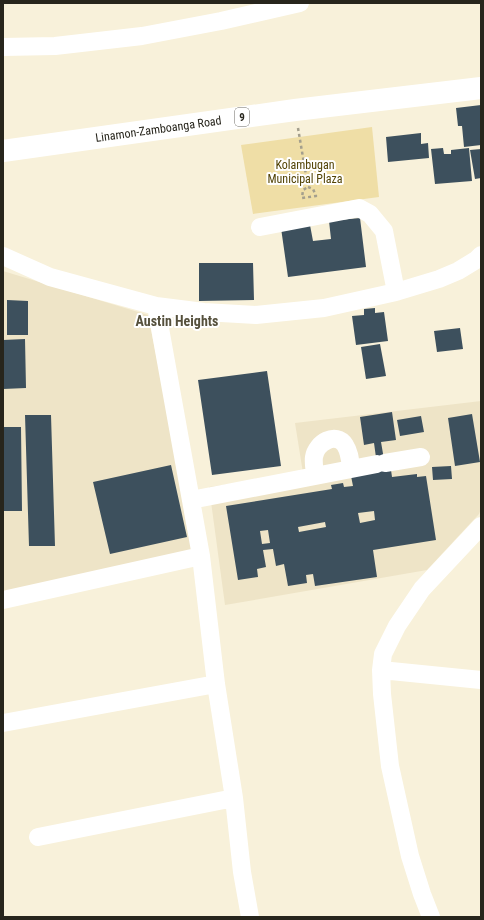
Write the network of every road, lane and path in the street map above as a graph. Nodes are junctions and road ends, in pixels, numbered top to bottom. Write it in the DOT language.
graph roads {
  1 [pos="300,3"];
  2 [pos="3,47"];
  3 [pos="481,88"];
  4 [pos="295,110"];
  5 [pos="3,151"];
  6 [pos="308,187"];
  7 [pos="260,227"];
  8 [pos="481,254"];
  9 [pos="3,256"];
  10 [pos="396,292"];
  11 [pos="156,306"];
  12 [pos="421,458"];
  13 [pos="351,469"];
  14 [pos="315,476"];
  15 [pos="191,500"];
  16 [pos="481,526"];
  17 [pos="201,556"];
  18 [pos="3,600"];
  19 [pos="381,670"];
  20 [pos="481,680"];
  21 [pos="216,684"];
  22 [pos="3,723"];
  23 [pos="234,798"];
  24 [pos="38,837"];
  25 [pos="250,917"];
  26 [pos="431,917"];
  1 -- 2 [label="street"];
  3 -- 4 [label="highway, Linamon-Zamboanga Road / 9"];
  4 -- 5 [label="highway, Linamon-Zamboanga Road / 9"];
  4 -- 6 [label="path"];
  6 -- 6 [label="path"];
  7 -- 10 [label="street"];
  8 -- 10 [label="street"];
  9 -- 11 [label="street"];
  10 -- 11 [label="street"];
  11 -- 15 [label="street"];
  12 -- 13 [label="street"];
  13 -- 14 [label="street"];
  13 -- 14 [label="street"];
  14 -- 15 [label="street"];
  15 -- 17 [label="street"];
  16 -- 19 [label="street"];
  17 -- 18 [label="street"];
  17 -- 21 [label="street"];
  19 -- 20 [label="street"];
  19 -- 26 [label="street"];
  21 -- 22 [label="street"];
  21 -- 23 [label="street"];
  23 -- 24 [label="street"];
  23 -- 25 [label="street"];
}
